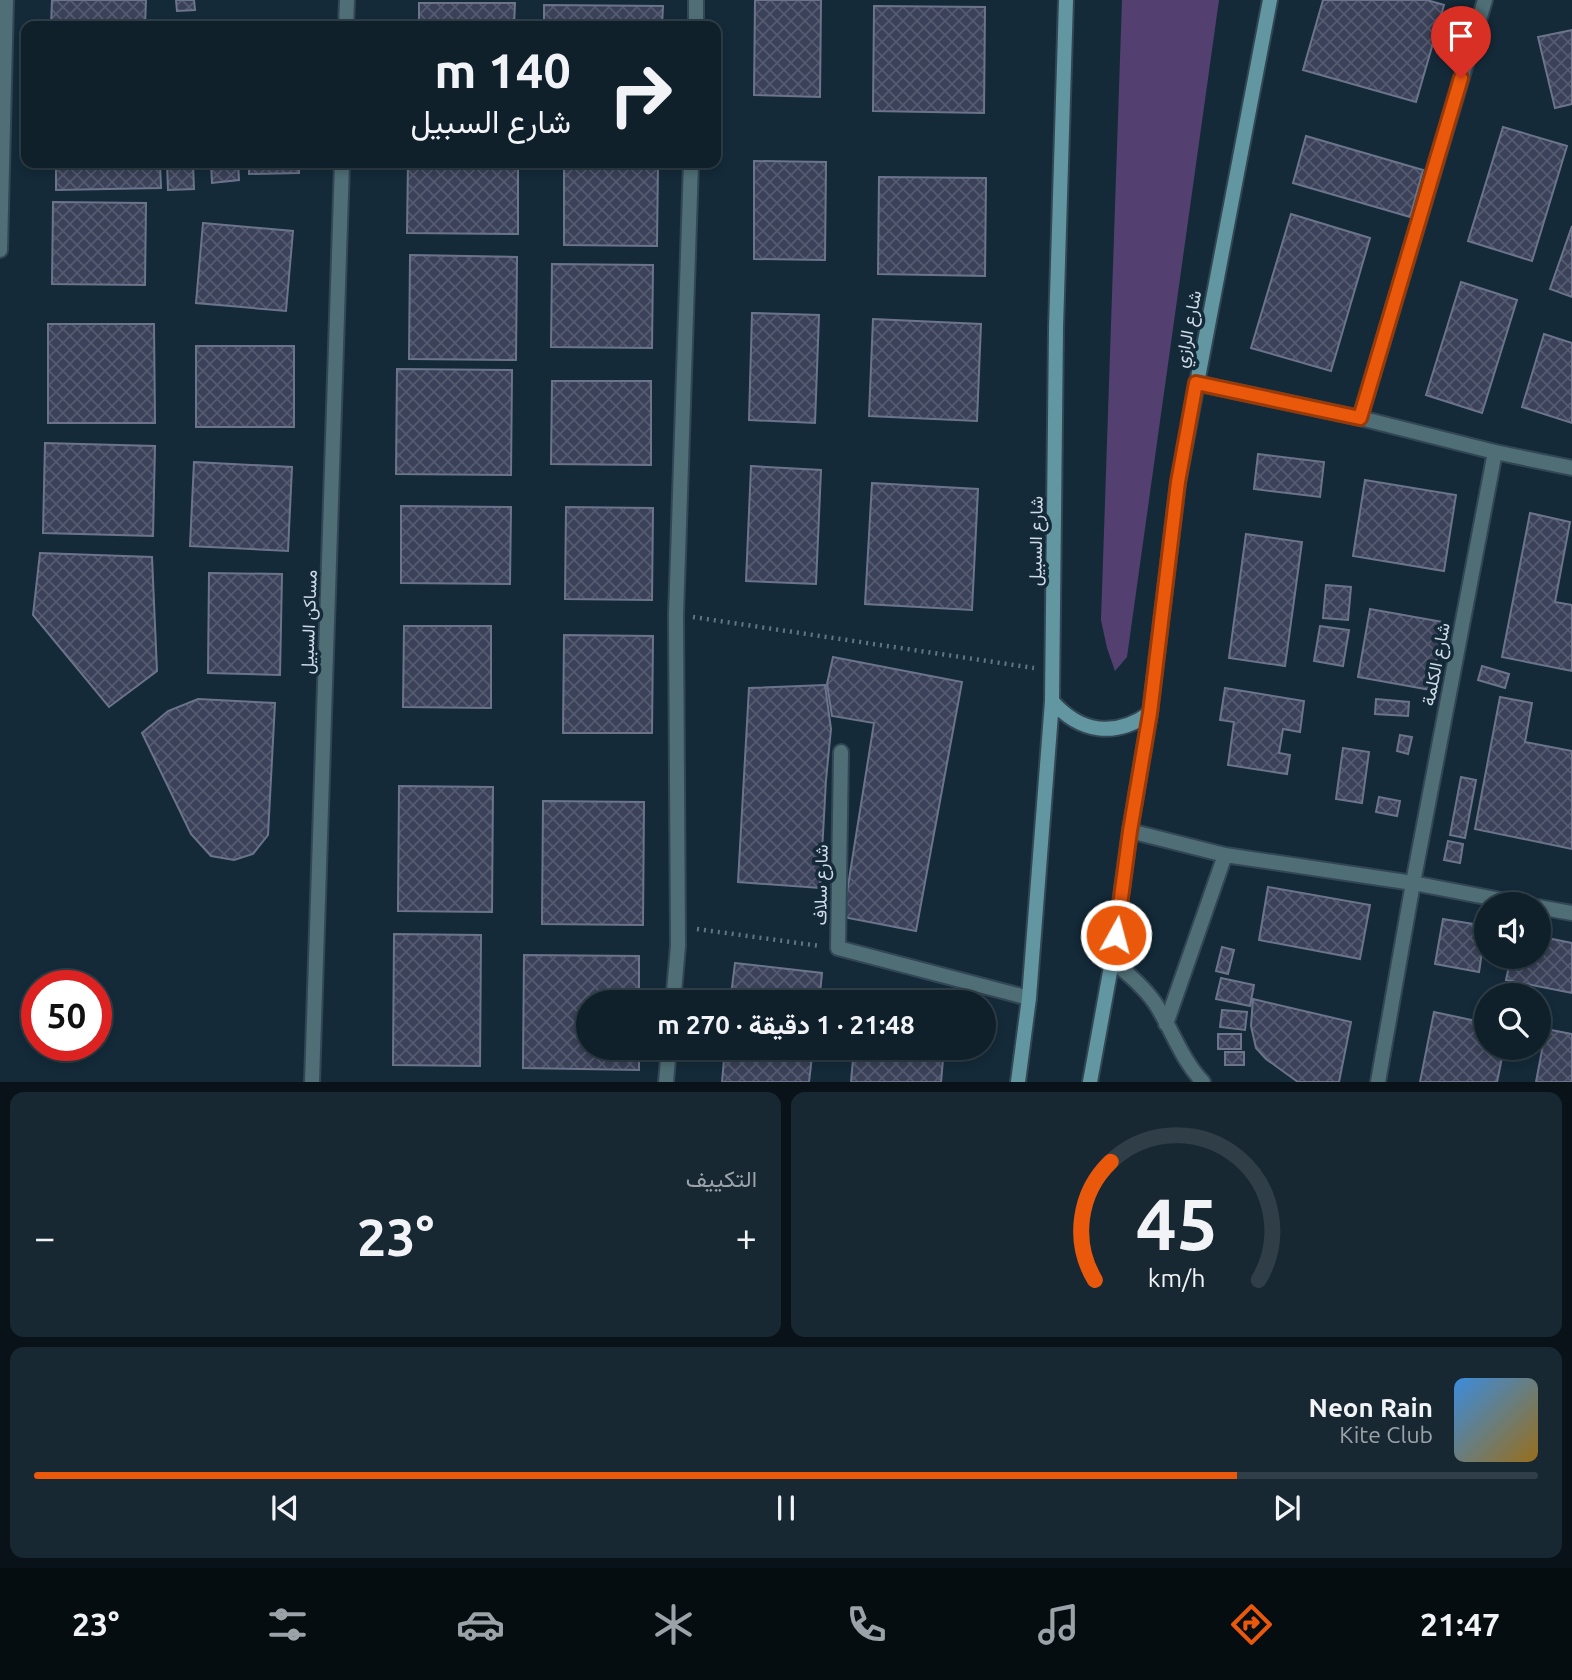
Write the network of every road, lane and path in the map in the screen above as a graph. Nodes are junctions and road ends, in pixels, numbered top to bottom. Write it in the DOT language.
graph roads {
  1 [pos="6,0"];
  2 [pos="347,0"];
  3 [pos="696,0"];
  4 [pos="1066,0"];
  5 [pos="1270,0"];
  6 [pos="1485,0"];
  7 [pos="346,21"];
  8 [pos="695,21"];
  9 [pos="342,168"];
  10 [pos="691,168"];
  11 [pos="1,182"];
  12 [pos="0,250"];
  13 [pos="1196,383"];
  14 [pos="1360,418"];
  15 [pos="1495,452"];
  16 [pos="1572,468"];
  17 [pos="676,615"];
  18 [pos="1052,670"];
  19 [pos="1052,701"];
  20 [pos="1150,713"];
  21 [pos="841,752"];
  22 [pos="1130,831"];
  23 [pos="1225,855"];
  24 [pos="1413,883"];
  25 [pos="1474,895"];
  26 [pos="1551,909"];
  27 [pos="1572,913"];
  28 [pos="678,926"];
  29 [pos="838,948"];
  30 [pos="1112,961"];
  31 [pos="674,990"];
  32 [pos="1029,998"];
  33 [pos="1166,1024"];
  34 [pos="1185,1059"];
  35 [pos="668,1060"];
  36 [pos="312,1082"];
  37 [pos="666,1082"];
  38 [pos="1018,1082"];
  39 [pos="1090,1082"];
  40 [pos="1191,1082"];
  41 [pos="1203,1082"];
  42 [pos="1378,1082"];
  1 -- 11 [label="street"];
  2 -- 7 [label="street"];
  3 -- 8 [label="street"];
  4 -- 18 [label="main road, شارع السبيل"];
  5 -- 13 [label="main road, شارع الرازي"];
  6 -- 14 [label="street"];
  9 -- 36 [label="street, مساكن السبيل"];
  10 -- 17 [label="street"];
  11 -- 12 [label="street"];
  13 -- 14 [label="street"];
  13 -- 20 [label="main road, شارع الرازي"];
  14 -- 15 [label="street"];
  15 -- 16 [label="street"];
  15 -- 24 [label="street, شارع الكلمة"];
  17 -- 18 [label="path"];
  17 -- 28 [label="street"];
  18 -- 19 [label="main road, شارع السبيل"];
  19 -- 20 [label="main road"];
  19 -- 32 [label="main road, شارع السبيل"];
  20 -- 22 [label="main road, شارع الرازي"];
  21 -- 29 [label="street, شارع سلاف"];
  22 -- 23 [label="street"];
  22 -- 30 [label="main road, شارع الرازي"];
  23 -- 24 [label="street"];
  23 -- 33 [label="street"];
  24 -- 25 [label="street"];
  24 -- 42 [label="street, شارع الكلمة"];
  26 -- 27 [label="street"];
  28 -- 29 [label="path"];
  28 -- 31 [label="street"];
  29 -- 32 [label="street, شارع سلاف"];
  30 -- 33 [label="street"];
  30 -- 39 [label="main road, شارع الرازي"];
  32 -- 38 [label="main road, شارع السبيل"];
  33 -- 34 [label="street"];
  34 -- 40 [label="street"];
  34 -- 41 [label="street"];
  35 -- 37 [label="street"];
}
